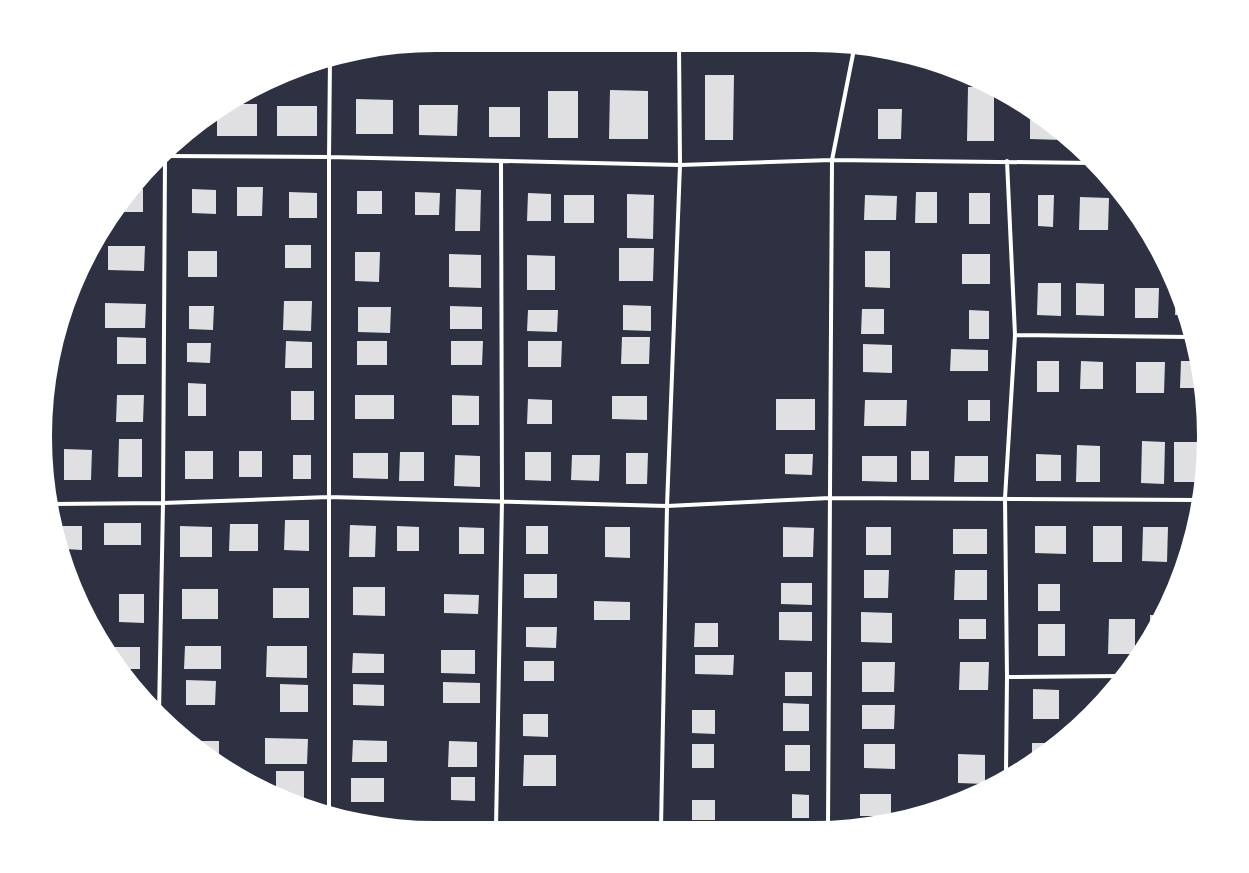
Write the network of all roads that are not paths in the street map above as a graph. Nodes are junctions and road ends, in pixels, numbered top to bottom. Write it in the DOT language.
graph roads {
  1 [pos="679,52"];
  2 [pos="853,54"];
  3 [pos="330,67"];
  4 [pos="174,156"];
  5 [pos="329,157"];
  6 [pos="832,160"];
  7 [pos="501,161"];
  8 [pos="1007,161"];
  9 [pos="1082,163"];
  10 [pos="680,165"];
  11 [pos="164,166"];
  12 [pos="1015,335"];
  13 [pos="1184,337"];
  14 [pos="329,498"];
  15 [pos="830,498"];
  16 [pos="1005,498"];
  17 [pos="1192,500"];
  18 [pos="502,501"];
  19 [pos="163,503"];
  20 [pos="58,504"];
  21 [pos="667,506"];
  22 [pos="1114,676"];
  23 [pos="1007,677"];
  24 [pos="159,702"];
  25 [pos="1006,768"];
  26 [pos="329,806"];
  27 [pos="828,820"];
  28 [pos="496,821"];
  29 [pos="661,821"];
  1 -- 10 [label="street"];
  2 -- 6 [label="street"];
  3 -- 5 [label="street"];
  4 -- 5 [label="street"];
  5 -- 7 [label="street"];
  5 -- 14 [label="street"];
  6 -- 8 [label="street"];
  6 -- 10 [label="street"];
  6 -- 15 [label="street"];
  7 -- 10 [label="street"];
  7 -- 18 [label="street"];
  8 -- 9 [label="street"];
  8 -- 12 [label="street"];
  10 -- 21 [label="street"];
  11 -- 19 [label="street"];
  12 -- 13 [label="street"];
  12 -- 16 [label="street"];
  14 -- 18 [label="street"];
  14 -- 19 [label="street"];
  14 -- 26 [label="street"];
  15 -- 16 [label="street"];
  15 -- 21 [label="street"];
  15 -- 27 [label="street"];
  16 -- 17 [label="street"];
  16 -- 23 [label="street"];
  18 -- 21 [label="street"];
  18 -- 28 [label="street"];
  19 -- 20 [label="street"];
  19 -- 24 [label="street"];
  21 -- 29 [label="street"];
  22 -- 23 [label="street"];
  23 -- 25 [label="street"];
}
